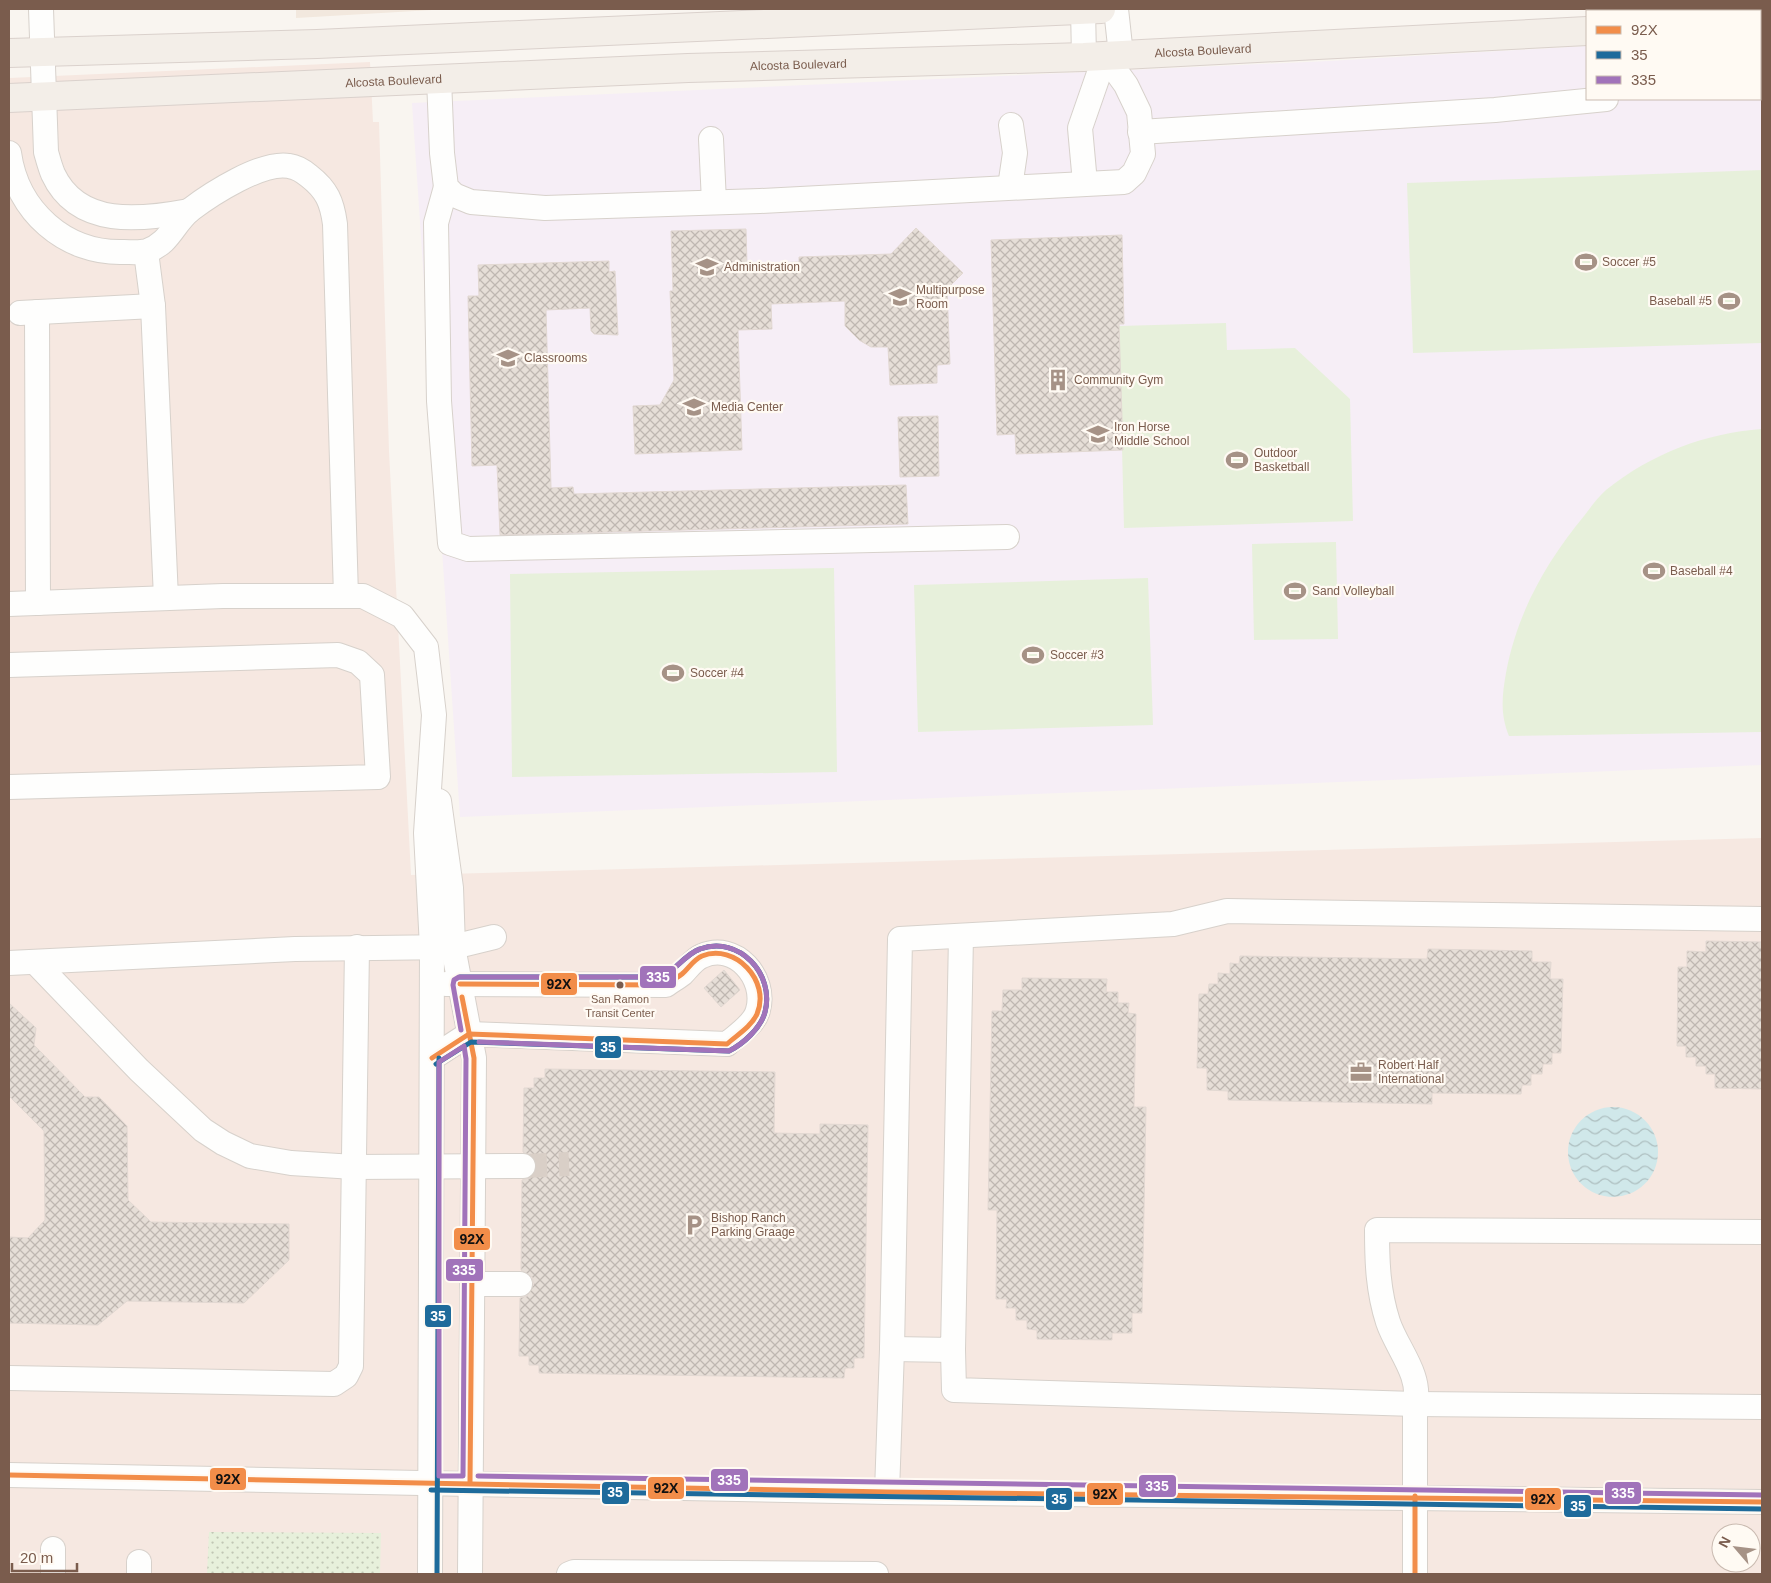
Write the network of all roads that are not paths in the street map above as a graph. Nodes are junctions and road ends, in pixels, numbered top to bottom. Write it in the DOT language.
graph roads {
  1 [pos="41,9"];
  2 [pos="1089,9"];
  3 [pos="1116,9"];
  4 [pos="1586,31"];
  5 [pos="42,52"];
  6 [pos="9,53"];
  7 [pos="1103,56"];
  8 [pos="438,79"];
  9 [pos="44,96"];
  10 [pos="9,98"];
  11 [pos="1596,100"];
  12 [pos="1010,125"];
  13 [pos="1140,132"];
  14 [pos="711,140"];
  15 [pos="9,153"];
  16 [pos="1085,183"];
  17 [pos="446,187"];
  18 [pos="1010,187"];
  19 [pos="714,202"];
  20 [pos="9,204"];
  21 [pos="189,211"];
  22 [pos="36,216"];
  23 [pos="146,252"];
  24 [pos="154,306"];
  25 [pos="1007,537"];
  26 [pos="346,596"];
  27 [pos="166,598"];
  28 [pos="38,603"];
  29 [pos="9,604"];
  30 [pos="9,666"];
  31 [pos="9,787"];
  32 [pos="1762,919"];
  33 [pos="961,936"];
  34 [pos="494,937"];
  35 [pos="357,947"];
  36 [pos="442,947"];
  37 [pos="35,962"];
  38 [pos="9,963"];
  39 [pos="432,984"];
  40 [pos="460,984"];
  41 [pos="469,1034"];
  42 [pos="432,1058"];
  43 [pos="472,1166"];
  44 [pos="523,1166"];
  45 [pos="432,1167"];
  46 [pos="354,1168"];
  47 [pos="1762,1232"];
  48 [pos="472,1284"];
  49 [pos="520,1284"];
  50 [pos="892,1349"];
  51 [pos="953,1350"];
  52 [pos="9,1378"];
  53 [pos="1415,1404"];
  54 [pos="1762,1407"];
  55 [pos="9,1475"];
  56 [pos="470,1483"];
  57 [pos="431,1484"];
  58 [pos="887,1492"];
  59 [pos="1415,1496"];
  60 [pos="1762,1502"];
  61 [pos="53,1549"];
  62 [pos="52,1574"];
  63 [pos="430,1574"];
  64 [pos="470,1574"];
  65 [pos="569,1574"];
  66 [pos="876,1574"];
  67 [pos="1415,1574"];
  1 -- 5 [label="street"];
  2 -- 5 [label="main road"];
  2 -- 7 [label="street"];
  3 -- 7 [label="street"];
  4 -- 7 [label="main road, Alcosta Boulevard"];
  5 -- 6 [label="main road"];
  5 -- 9 [label="street"];
  7 -- 8 [label="main road, Alcosta Boulevard"];
  7 -- 13 [label="street"];
  7 -- 16 [label="street"];
  8 -- 9 [label="main road, Alcosta Boulevard"];
  8 -- 17 [label="street"];
  9 -- 10 [label="main road, Alcosta Boulevard"];
  9 -- 21 [label="street"];
  11 -- 13 [label="street"];
  12 -- 18 [label="street"];
  13 -- 16 [label="street"];
  14 -- 19 [label="street"];
  15 -- 22 [label="street"];
  16 -- 18 [label="street"];
  17 -- 19 [label="street"];
  17 -- 25 [label="street"];
  18 -- 19 [label="street"];
  20 -- 22 [label="street"];
  21 -- 23 [label="street"];
  21 -- 26 [label="street"];
  22 -- 23 [label="street"];
  23 -- 24 [label="street"];
  24 -- 27 [label="street"];
  24 -- 28 [label="street"];
  26 -- 27 [label="street"];
  26 -- 36 [label="street"];
  27 -- 28 [label="street"];
  28 -- 29 [label="street"];
  30 -- 31 [label="street"];
  32 -- 33 [label="street"];
  33 -- 50 [label="street"];
  33 -- 51 [label="street"];
  34 -- 36 [label="street"];
  35 -- 36 [label="street"];
  35 -- 37 [label="street"];
  35 -- 46 [label="street"];
  36 -- 39 [label="street"];
  36 -- 40 [label="street"];
  37 -- 38 [label="street"];
  37 -- 46 [label="street"];
  39 -- 40 [label="street"];
  39 -- 42 [label="street"];
  40 -- 41 [label="street"];
  40 -- 41 [label="street"];
  41 -- 42 [label="street"];
  41 -- 43 [label="street"];
  42 -- 45 [label="street"];
  43 -- 44 [label="street"];
  43 -- 45 [label="street"];
  43 -- 48 [label="street"];
  45 -- 46 [label="street"];
  45 -- 57 [label="street"];
  46 -- 52 [label="street"];
  47 -- 53 [label="street"];
  48 -- 49 [label="street"];
  48 -- 56 [label="street"];
  50 -- 51 [label="street"];
  50 -- 58 [label="street"];
  51 -- 53 [label="street"];
  53 -- 54 [label="street"];
  53 -- 59 [label="street"];
  55 -- 57 [label="street"];
  56 -- 57 [label="street"];
  56 -- 58 [label="street"];
  56 -- 64 [label="street"];
  57 -- 63 [label="street"];
  58 -- 59 [label="street"];
  59 -- 60 [label="street"];
  59 -- 67 [label="street"];
  61 -- 62 [label="street"];
  65 -- 66 [label="street"];
}
